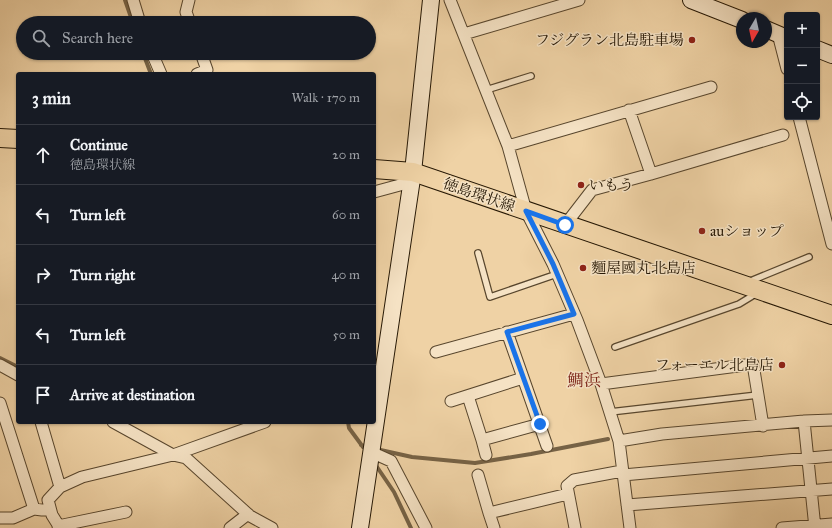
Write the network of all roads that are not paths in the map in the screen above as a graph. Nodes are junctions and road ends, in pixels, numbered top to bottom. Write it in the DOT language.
graph roads {
  1 [pos="133,0"];
  2 [pos="189,0"];
  3 [pos="431,0"];
  4 [pos="450,0"];
  5 [pos="579,0"];
  6 [pos="691,0"];
  7 [pos="138,16"];
  8 [pos="187,16"];
  9 [pos="736,18"];
  10 [pos="464,34"];
  11 [pos="777,34"];
  12 [pos="820,50"];
  13 [pos="832,55"];
  14 [pos="784,58"];
  15 [pos="155,60"];
  16 [pos="203,60"];
  17 [pos="160,72"];
  18 [pos="202,72"];
  19 [pos="531,76"];
  20 [pos="711,87"];
  21 [pos="486,90"];
  22 [pos="629,110"];
  23 [pos="800,120"];
  24 [pos="783,135"];
  25 [pos="0,138"];
  26 [pos="16,139"];
  27 [pos="508,146"];
  28 [pos="376,170"];
  29 [pos="651,174"];
  30 [pos="412,177"];
  31 [pos="376,191"];
  32 [pos="526,211"];
  33 [pos="565,225"];
  34 [pos="832,244"];
  35 [pos="478,253"];
  36 [pos="809,257"];
  37 [pos="557,274"];
  38 [pos="742,284"];
  39 [pos="760,291"];
  40 [pos="574,314"];
  41 [pos="832,315"];
  42 [pos="507,332"];
  43 [pos="615,347"];
  44 [pos="436,352"];
  45 [pos="0,365"];
  46 [pos="16,374"];
  47 [pos="523,378"];
  48 [pos="378,384"];
  49 [pos="601,384"];
  50 [pos="758,395"];
  51 [pos="468,396"];
  52 [pos="451,401"];
  53 [pos="376,402"];
  54 [pos="0,403"];
  55 [pos="610,412"];
  56 [pos="832,420"];
  57 [pos="804,421"];
  58 [pos="42,424"];
  59 [pos="117,424"];
  60 [pos="259,424"];
  61 [pos="374,424"];
  62 [pos="540,424"];
  63 [pos="762,426"];
  64 [pos="482,440"];
  65 [pos="619,441"];
  66 [pos="547,446"];
  67 [pos="173,455"];
  68 [pos="486,455"];
  69 [pos="832,456"];
  70 [pos="370,458"];
  71 [pos="808,458"];
  72 [pos="623,473"];
  73 [pos="478,475"];
  74 [pos="60,487"];
  75 [pos="832,489"];
  76 [pos="812,490"];
  77 [pos="568,494"];
  78 [pos="627,505"];
  79 [pos="34,509"];
  80 [pos="50,509"];
  81 [pos="126,512"];
  82 [pos="489,513"];
  83 [pos="248,514"];
  84 [pos="0,518"];
  85 [pos="832,524"];
  86 [pos="59,527"];
  87 [pos="815,527"];
  88 [pos="230,528"];
  89 [pos="272,528"];
  90 [pos="360,528"];
  91 [pos="426,528"];
  92 [pos="494,528"];
  93 [pos="575,528"];
  94 [pos="630,528"];
  95 [pos="782,528"];
  1 -- 7 [label="street"];
  2 -- 8 [label="street"];
  3 -- 30 [label="street"];
  4 -- 10 [label="street"];
  5 -- 10 [label="street"];
  6 -- 9 [label="street"];
  10 -- 21 [label="street"];
  11 -- 14 [label="street"];
  12 -- 13 [label="street"];
  15 -- 17 [label="street"];
  16 -- 18 [label="street"];
  19 -- 21 [label="lane"];
  20 -- 22 [label="street"];
  21 -- 27 [label="street"];
  22 -- 27 [label="street"];
  22 -- 29 [label="street"];
  23 -- 34 [label="street"];
  24 -- 29 [label="street"];
  25 -- 26 [label="main road"];
  27 -- 32 [label="street"];
  28 -- 30 [label="main road, 徳島環状線"];
  29 -- 33 [label="street"];
  30 -- 31 [label="street"];
  30 -- 32 [label="main road, 徳島環状線"];
  30 -- 48 [label="street"];
  32 -- 33 [label="main road, 徳島環状線"];
  32 -- 37 [label="street"];
  33 -- 38 [label="main road, 徳島環状線"];
  35 -- 37 [label="lane"];
  36 -- 38 [label="lane"];
  37 -- 40 [label="street"];
  38 -- 39 [label="main road, 徳島環状線"];
  39 -- 41 [label="main road, 徳島環状線"];
  39 -- 43 [label="lane"];
  40 -- 42 [label="street"];
  40 -- 49 [label="street"];
  42 -- 44 [label="street"];
  42 -- 47 [label="street"];
  45 -- 46 [label="street"];
  47 -- 51 [label="street"];
  47 -- 62 [label="street"];
  48 -- 53 [label="street"];
  49 -- 50 [label="street"];
  49 -- 55 [label="street"];
  50 -- 55 [label="lane"];
  50 -- 63 [label="street"];
  51 -- 52 [label="street"];
  51 -- 64 [label="street"];
  54 -- 79 [label="street"];
  55 -- 65 [label="street"];
  56 -- 57 [label="street"];
  57 -- 63 [label="street"];
  57 -- 71 [label="street"];
  58 -- 74 [label="street"];
  59 -- 67 [label="street"];
  60 -- 67 [label="street"];
  61 -- 70 [label="street"];
  62 -- 64 [label="street"];
  62 -- 66 [label="street"];
  63 -- 65 [label="street"];
  64 -- 68 [label="street"];
  65 -- 72 [label="street"];
  67 -- 74 [label="street"];
  67 -- 83 [label="street"];
  69 -- 71 [label="street"];
  70 -- 90 [label="street"];
  70 -- 91 [label="street"];
  71 -- 72 [label="street"];
  71 -- 76 [label="street"];
  72 -- 77 [label="street"];
  72 -- 78 [label="street"];
  73 -- 82 [label="street"];
  74 -- 80 [label="street"];
  75 -- 76 [label="street"];
  76 -- 78 [label="street"];
  76 -- 87 [label="street"];
  77 -- 82 [label="street"];
  77 -- 93 [label="street"];
  78 -- 94 [label="street"];
  79 -- 80 [label="street"];
  79 -- 84 [label="street"];
  80 -- 86 [label="street"];
  81 -- 86 [label="street"];
  82 -- 92 [label="street"];
  83 -- 88 [label="street"];
  83 -- 89 [label="street"];
  85 -- 87 [label="street"];
  87 -- 95 [label="street"];
}
